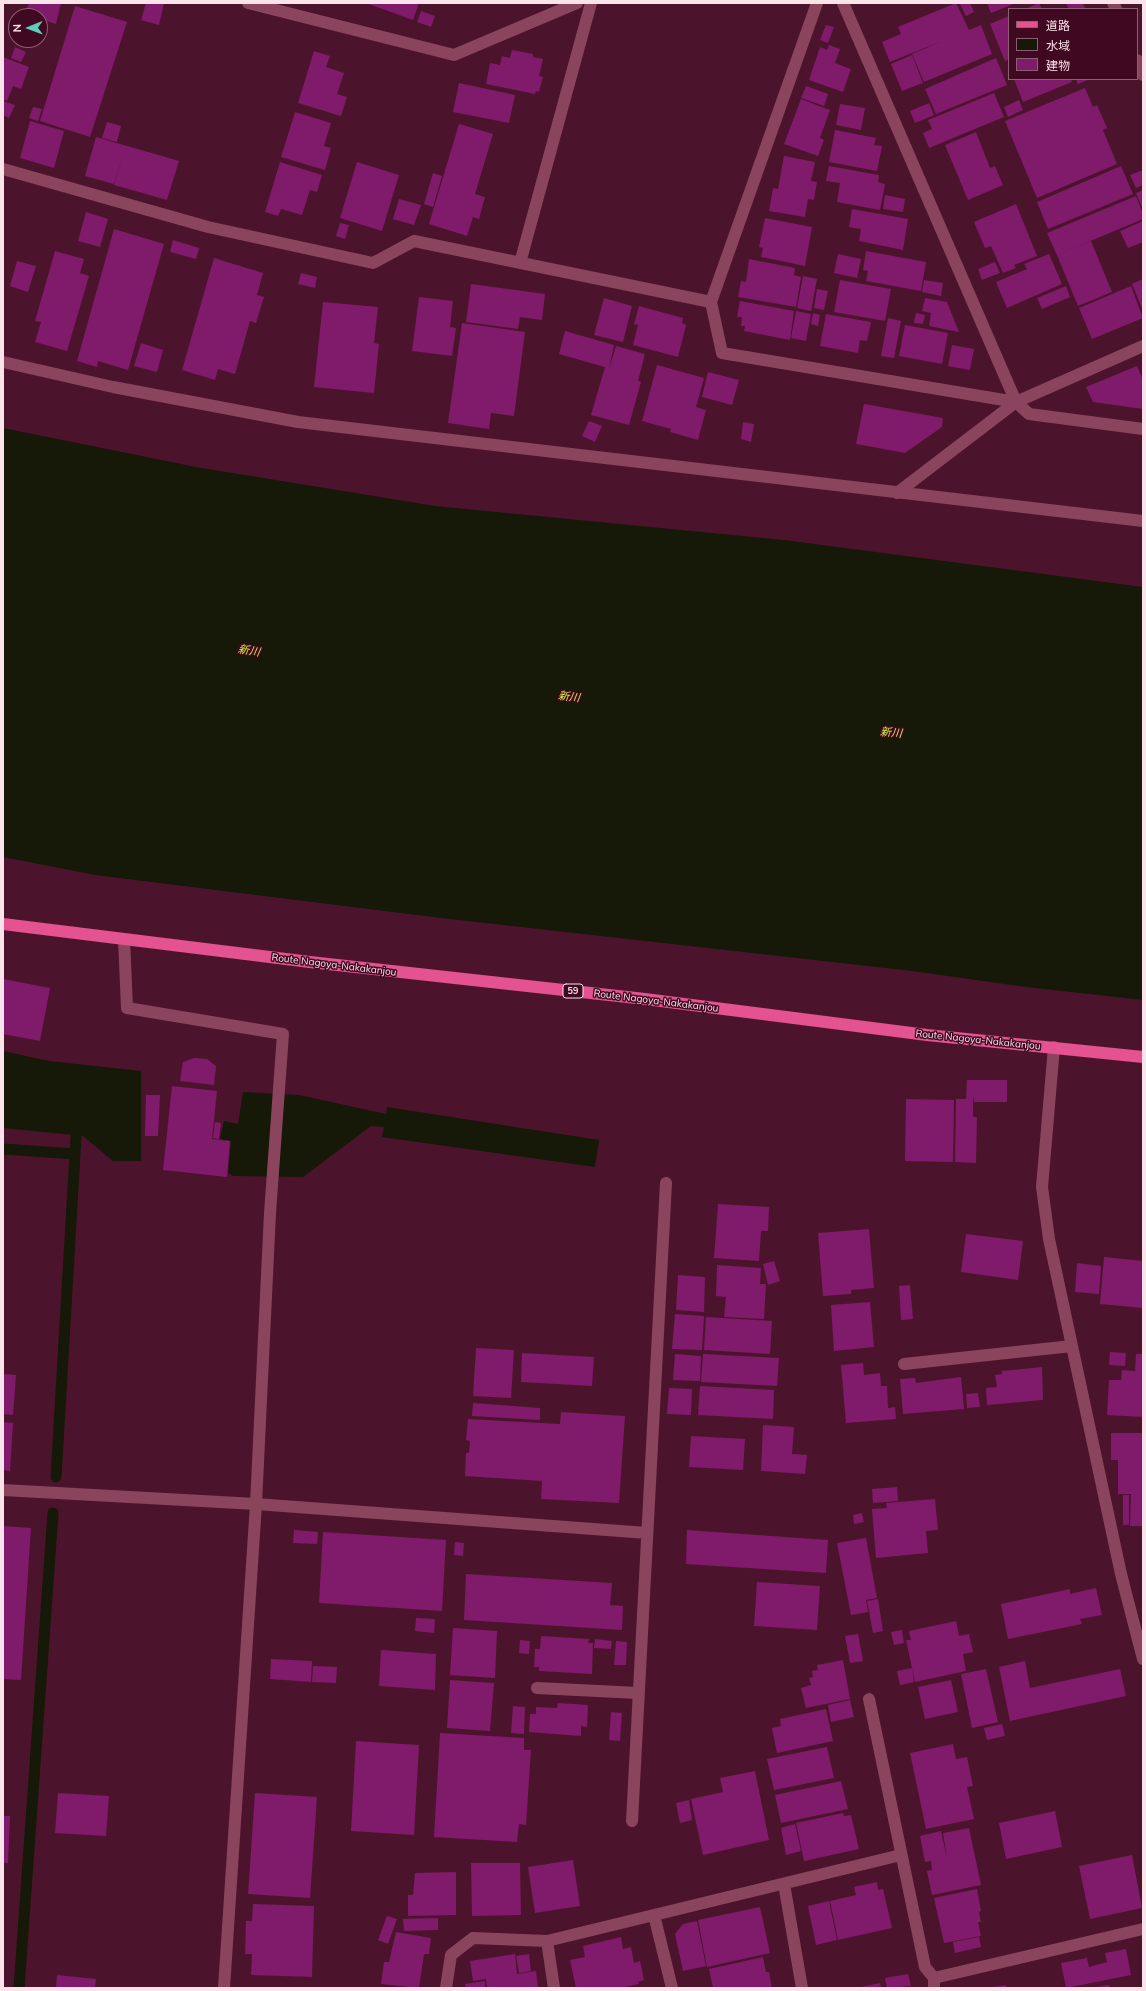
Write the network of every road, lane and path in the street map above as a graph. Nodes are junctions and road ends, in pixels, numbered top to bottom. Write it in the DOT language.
graph roads {
  1 [pos="248,3"];
  2 [pos="577,3"];
  3 [pos="591,3"];
  4 [pos="817,3"];
  5 [pos="843,3"];
  6 [pos="1138,62"];
  7 [pos="1143,75"];
  8 [pos="3,169"];
  9 [pos="520,263"];
  10 [pos="711,302"];
  11 [pos="1143,346"];
  12 [pos="3,362"];
  13 [pos="1016,402"];
  14 [pos="1143,429"];
  15 [pos="897,493"];
  16 [pos="1143,521"];
  17 [pos="3,924"];
  18 [pos="124,939"];
  19 [pos="1054,1047"];
  20 [pos="1143,1057"];
  21 [pos="666,1183"];
  22 [pos="1072,1346"];
  23 [pos="904,1364"];
  24 [pos="3,1490"];
  25 [pos="256,1504"];
  26 [pos="647,1533"];
  27 [pos="1143,1659"];
  28 [pos="537,1688"];
  29 [pos="638,1693"];
  30 [pos="869,1699"];
  31 [pos="632,1821"];
  32 [pos="901,1855"];
  33 [pos="784,1884"];
  34 [pos="654,1915"];
  35 [pos="1143,1929"];
  36 [pos="547,1941"];
  37 [pos="934,1983"];
  38 [pos="224,1988"];
  39 [pos="446,1988"];
  40 [pos="554,1988"];
  41 [pos="672,1988"];
  42 [pos="802,1988"];
  1 -- 2 [label="street"];
  3 -- 9 [label="street"];
  4 -- 10 [label="street"];
  5 -- 13 [label="street"];
  6 -- 7 [label="street"];
  8 -- 9 [label="street"];
  9 -- 10 [label="street"];
  10 -- 13 [label="street"];
  11 -- 13 [label="street"];
  12 -- 15 [label="street"];
  13 -- 14 [label="street"];
  13 -- 15 [label="street"];
  15 -- 16 [label="street"];
  17 -- 18 [label="main road, Route Nagoya-Nakakanjou / 59"];
  18 -- 19 [label="main road, Route Nagoya-Nakakanjou / 59"];
  18 -- 25 [label="street"];
  19 -- 20 [label="main road, Route Nagoya-Nakakanjou / 59"];
  19 -- 22 [label="street"];
  21 -- 26 [label="street"];
  22 -- 23 [label="street"];
  22 -- 27 [label="street"];
  24 -- 25 [label="street"];
  25 -- 26 [label="street"];
  25 -- 38 [label="street"];
  26 -- 29 [label="street"];
  28 -- 29 [label="street"];
  29 -- 31 [label="street"];
  30 -- 32 [label="street"];
  32 -- 33 [label="street"];
  32 -- 37 [label="street"];
  33 -- 34 [label="street"];
  33 -- 42 [label="street"];
  34 -- 36 [label="street"];
  34 -- 41 [label="street"];
  35 -- 37 [label="street"];
  36 -- 39 [label="street"];
  36 -- 40 [label="street"];
}
